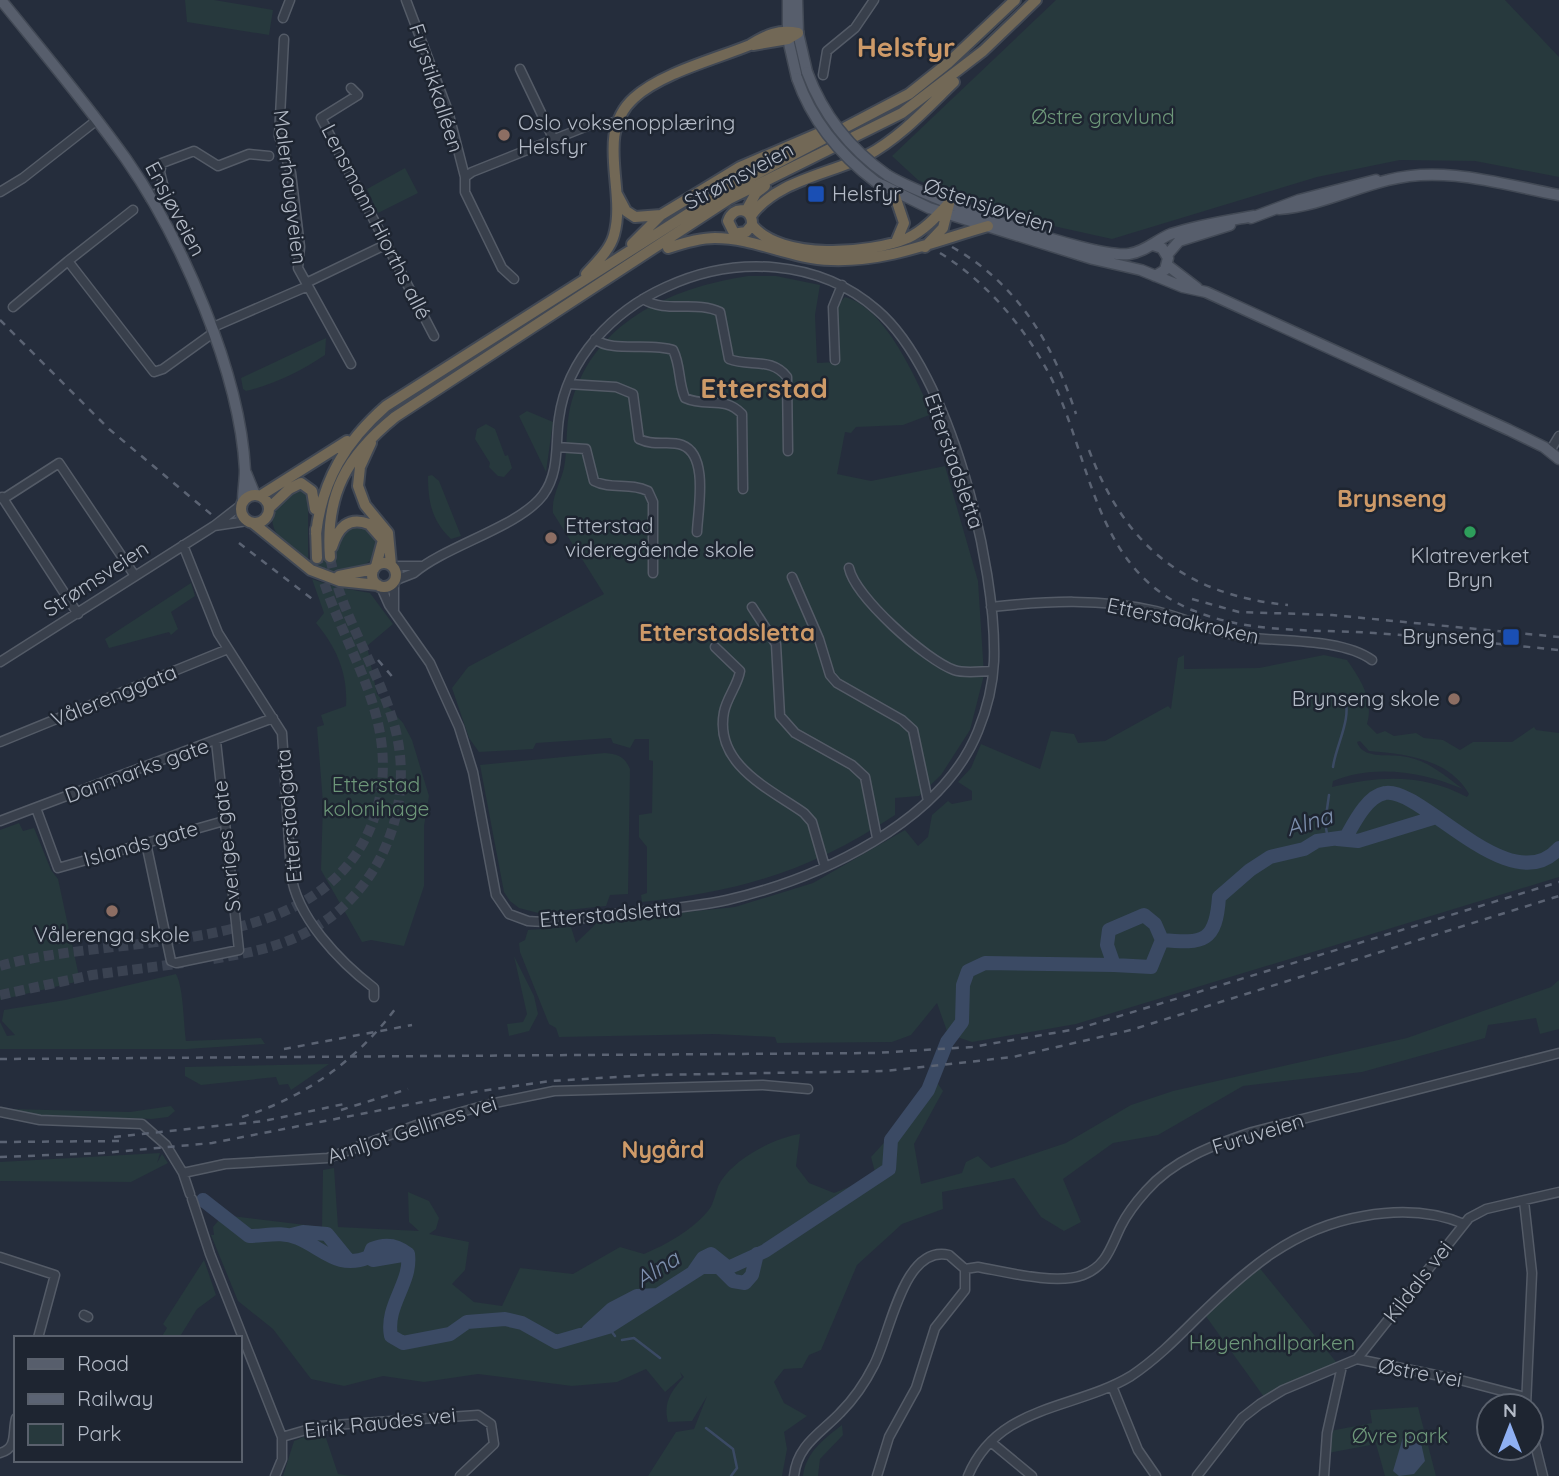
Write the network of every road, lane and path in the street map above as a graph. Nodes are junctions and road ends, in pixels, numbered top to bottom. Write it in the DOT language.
graph roads {
  1 [pos="1,0"];
  2 [pos="290,0"];
  3 [pos="406,0"];
  4 [pos="788,0"];
  5 [pos="797,0"];
  6 [pos="874,0"];
  7 [pos="1015,0"];
  8 [pos="1035,0"];
  9 [pos="283,18"];
  10 [pos="791,35"];
  11 [pos="284,39"];
  12 [pos="983,51"];
  13 [pos="520,69"];
  14 [pos="823,75"];
  15 [pos="351,88"];
  16 [pos="874,113"];
  17 [pos="97,120"];
  18 [pos="615,128"];
  19 [pos="554,140"];
  20 [pos="269,156"];
  21 [pos="789,170"];
  22 [pos="466,177"];
  23 [pos="0,192"];
  24 [pos="894,193"];
  25 [pos="617,194"];
  26 [pos="1559,194"];
  27 [pos="150,198"];
  28 [pos="133,210"];
  29 [pos="946,210"];
  30 [pos="661,215"];
  31 [pos="1254,216"];
  32 [pos="750,217"];
  33 [pos="988,226"];
  34 [pos="736,232"];
  35 [pos="753,242"];
  36 [pos="896,242"];
  37 [pos="387,244"];
  38 [pos="1153,245"];
  39 [pos="668,248"];
  40 [pos="923,249"];
  41 [pos="1139,253"];
  42 [pos="1167,260"];
  43 [pos="68,261"];
  44 [pos="614,268"];
  45 [pos="1140,270"];
  46 [pos="1155,276"];
  47 [pos="514,279"];
  48 [pos="307,284"];
  49 [pos="842,285"];
  50 [pos="575,286"];
  51 [pos="1198,289"];
  52 [pos="643,299"];
  53 [pos="12,307"];
  54 [pos="212,330"];
  55 [pos="434,336"];
  56 [pos="595,339"];
  57 [pos="835,360"];
  58 [pos="351,364"];
  59 [pos="568,384"];
  60 [pos="377,432"];
  61 [pos="358,433"];
  62 [pos="1559,436"];
  63 [pos="557,447"];
  64 [pos="788,451"];
  65 [pos="1550,451"];
  66 [pos="1559,459"];
  67 [pos="245,471"];
  68 [pos="743,489"];
  69 [pos="258,496"];
  70 [pos="1,497"];
  71 [pos="242,503"];
  72 [pos="268,511"];
  73 [pos="250,522"];
  74 [pos="214,526"];
  75 [pos="697,532"];
  76 [pos="316,534"];
  77 [pos="183,545"];
  78 [pos="281,545"];
  79 [pos="317,558"];
  80 [pos="392,566"];
  81 [pos="423,566"];
  82 [pos="375,568"];
  83 [pos="849,568"];
  84 [pos="653,573"];
  85 [pos="135,576"];
  86 [pos="331,577"];
  87 [pos="792,577"];
  88 [pos="395,581"];
  89 [pos="379,586"];
  90 [pos="752,607"];
  91 [pos="991,607"];
  92 [pos="394,610"];
  93 [pos="78,614"];
  94 [pos="715,647"];
  95 [pos="228,649"];
  96 [pos="0,651"];
  97 [pos="1373,660"];
  98 [pos="2,661"];
  99 [pos="993,671"];
  100 [pos="273,719"];
  101 [pos="216,741"];
  102 [pos="0,742"];
  103 [pos="928,801"];
  104 [pos="36,808"];
  105 [pos="0,821"];
  106 [pos="224,821"];
  107 [pos="877,838"];
  108 [pos="146,843"];
  109 [pos="825,867"];
  110 [pos="374,997"];
  111 [pos="1559,1053"];
  112 [pos="808,1089"];
  113 [pos="0,1112"];
  114 [pos="183,1173"];
  115 [pos="1559,1192"];
  116 [pos="1524,1201"];
  117 [pos="1464,1224"];
  118 [pos="0,1257"];
  119 [pos="965,1269"];
  120 [pos="39,1336"];
  121 [pos="1357,1359"];
  122 [pos="1342,1366"];
  123 [pos="1112,1386"];
  124 [pos="1495,1392"];
  125 [pos="1526,1392"];
  126 [pos="282,1437"];
  127 [pos="14,1442"];
  128 [pos="992,1443"];
  129 [pos="0,1453"];
  130 [pos="275,1476"];
  131 [pos="460,1476"];
  132 [pos="794,1476"];
  133 [pos="877,1476"];
  134 [pos="968,1476"];
  135 [pos="1032,1476"];
  136 [pos="1156,1476"];
  137 [pos="1197,1476"];
  138 [pos="1324,1476"];
  1 -- 17 [label="main road, Ensjøveien"];
  2 -- 9 [label="street"];
  3 -- 22 [label="street, Fyrstikkalléen"];
  4 -- 10 [label="main road"];
  5 -- 10 [label="main road"];
  6 -- 14 [label="street"];
  7 -- 16 [label="highway, Strømsveien"];
  8 -- 12 [label="highway, Strømsveien"];
  10 -- 18 [label="highway"];
  10 -- 24 [label="main road, Østensjøveien, bridge"];
  10 -- 29 [label="main road, Østensjøveien, bridge"];
  11 -- 48 [label="street, Malerhaugveien"];
  12 -- 21 [label="highway, Strømsveien"];
  12 -- 32 [label="highway"];
  13 -- 19 [label="street"];
  15 -- 37 [label="street, Lensmann Hiorths allé"];
  16 -- 30 [label="highway"];
  16 -- 44 [label="highway, Strømsveien"];
  17 -- 23 [label="street"];
  17 -- 27 [label="main road, Ensjøveien"];
  18 -- 19 [label="street"];
  18 -- 25 [label="highway"];
  19 -- 22 [label="street"];
  20 -- 27 [label="street"];
  21 -- 32 [label="highway"];
  21 -- 44 [label="highway, Strømsveien"];
  22 -- 47 [label="street, Fyrstikkalléen"];
  24 -- 29 [label="main road, Østensjøveien"];
  24 -- 36 [label="highway"];
  25 -- 30 [label="highway"];
  25 -- 50 [label="highway"];
  26 -- 31 [label="main road"];
  27 -- 54 [label="main road, Ensjøveien"];
  28 -- 43 [label="street"];
  29 -- 33 [label="main road, Østensjøveien"];
  29 -- 36 [label="highway"];
  29 -- 40 [label="highway"];
  29 -- 41 [label="main road, Østensjøveien"];
  30 -- 44 [label="highway"];
  31 -- 38 [label="main road"];
  31 -- 42 [label="main road"];
  32 -- 34 [label="highway"];
  32 -- 34 [label="highway"];
  32 -- 36 [label="highway"];
  33 -- 40 [label="highway"];
  33 -- 45 [label="main road, Østensjøveien"];
  34 -- 35 [label="highway"];
  34 -- 39 [label="highway"];
  35 -- 39 [label="highway"];
  35 -- 40 [label="highway"];
  37 -- 48 [label="street"];
  37 -- 55 [label="street, Lensmann Hiorths allé"];
  38 -- 41 [label="main road"];
  38 -- 42 [label="main road, Østensjøveien"];
  39 -- 44 [label="highway"];
  41 -- 45 [label="main road"];
  42 -- 46 [label="main road"];
  42 -- 51 [label="main road, Østensjøveien"];
  43 -- 53 [label="street"];
  43 -- 54 [label="street"];
  44 -- 50 [label="highway, Strømsveien"];
  44 -- 60 [label="highway, Strømsveien"];
  45 -- 46 [label="main road, Østensjøveien"];
  46 -- 51 [label="main road, Østensjøveien"];
  48 -- 54 [label="street"];
  48 -- 58 [label="street, Malerhaugveien"];
  49 -- 52 [label="street, Etterstadsletta"];
  49 -- 57 [label="street"];
  49 -- 91 [label="street, Etterstadsletta"];
  50 -- 61 [label="highway, Strømsveien"];
  51 -- 65 [label="main road, Østensjøveien"];
  52 -- 56 [label="street, Etterstadsletta"];
  52 -- 64 [label="street"];
  54 -- 67 [label="main road, Ensjøveien"];
  56 -- 59 [label="street, Etterstadsletta"];
  56 -- 68 [label="street"];
  59 -- 63 [label="street, Etterstadsletta"];
  59 -- 75 [label="street"];
  60 -- 80 [label="highway"];
  60 -- 82 [label="highway, Strømsveien"];
  61 -- 69 [label="highway, Strømsveien"];
  61 -- 76 [label="highway"];
  62 -- 65 [label="street"];
  63 -- 81 [label="street, Etterstadsletta"];
  63 -- 84 [label="street"];
  65 -- 66 [label="main road, Østensjøveien"];
  67 -- 69 [label="main road, Ensjøveien"];
  67 -- 71 [label="main road, Ensjøveien"];
  69 -- 71 [label="highway, Strømsveien"];
  69 -- 72 [label="highway"];
  70 -- 85 [label="street"];
  70 -- 93 [label="street"];
  71 -- 73 [label="highway"];
  71 -- 74 [label="street, Strømsveien"];
  72 -- 73 [label="highway, Strømsveien"];
  72 -- 76 [label="highway, Strømsveien"];
  72 -- 78 [label="highway"];
  73 -- 74 [label="street, Strømsveien"];
  73 -- 78 [label="highway"];
  74 -- 77 [label="street, Strømsveien"];
  76 -- 79 [label="highway"];
  77 -- 85 [label="street, Strømsveien"];
  77 -- 95 [label="street, Etterstadgata"];
  78 -- 86 [label="highway"];
  80 -- 81 [label="street, Etterstadsletta"];
  80 -- 82 [label="highway"];
  80 -- 88 [label="highway"];
  81 -- 88 [label="street, Etterstadsletta"];
  82 -- 86 [label="highway"];
  82 -- 89 [label="highway"];
  83 -- 99 [label="street"];
  85 -- 93 [label="street, Strømsveien"];
  86 -- 89 [label="highway"];
  87 -- 103 [label="street"];
  88 -- 89 [label="highway"];
  88 -- 92 [label="street"];
  89 -- 92 [label="street"];
  90 -- 107 [label="street"];
  91 -- 97 [label="street, Etterstadkroken"];
  91 -- 99 [label="street, Etterstadsletta"];
  92 -- 109 [label="street, Etterstadsletta"];
  93 -- 98 [label="street, Strømsveien"];
  94 -- 109 [label="street"];
  95 -- 100 [label="street, Etterstadgata"];
  95 -- 102 [label="street, Vålerenggata"];
  96 -- 98 [label="street"];
  99 -- 103 [label="street, Etterstadsletta"];
  100 -- 101 [label="street, Danmarks gate"];
  100 -- 110 [label="street, Etterstadgata"];
  101 -- 104 [label="street, Danmarks gate"];
  101 -- 106 [label="street, Sveriges gate"];
  103 -- 107 [label="street, Etterstadsletta"];
  104 -- 105 [label="street, Danmarks gate"];
  104 -- 108 [label="street, Islands gate"];
  106 -- 108 [label="street, Islands gate"];
  106 -- 108 [label="street, Sveriges gate"];
  107 -- 109 [label="street, Etterstadsletta"];
  111 -- 119 [label="street, Furuveien"];
  112 -- 114 [label="street, Arnljot Gellines vei"];
  113 -- 114 [label="street"];
  114 -- 126 [label="street"];
  115 -- 116 [label="street, Kildals vei"];
  116 -- 117 [label="street, Kildals vei"];
  116 -- 125 [label="street"];
  117 -- 121 [label="street, Kildals vei"];
  117 -- 123 [label="street"];
  118 -- 120 [label="street"];
  119 -- 132 [label="street"];
  119 -- 133 [label="street"];
  121 -- 122 [label="street, Kildals vei"];
  121 -- 124 [label="street, Østre vei"];
  122 -- 137 [label="street, Kildals vei"];
  122 -- 138 [label="street"];
  123 -- 128 [label="street"];
  123 -- 136 [label="street"];
  126 -- 130 [label="street"];
  126 -- 131 [label="street, Eirik Raudes vei"];
  127 -- 129 [label="street"];
  128 -- 134 [label="street"];
  128 -- 135 [label="street"];
}
